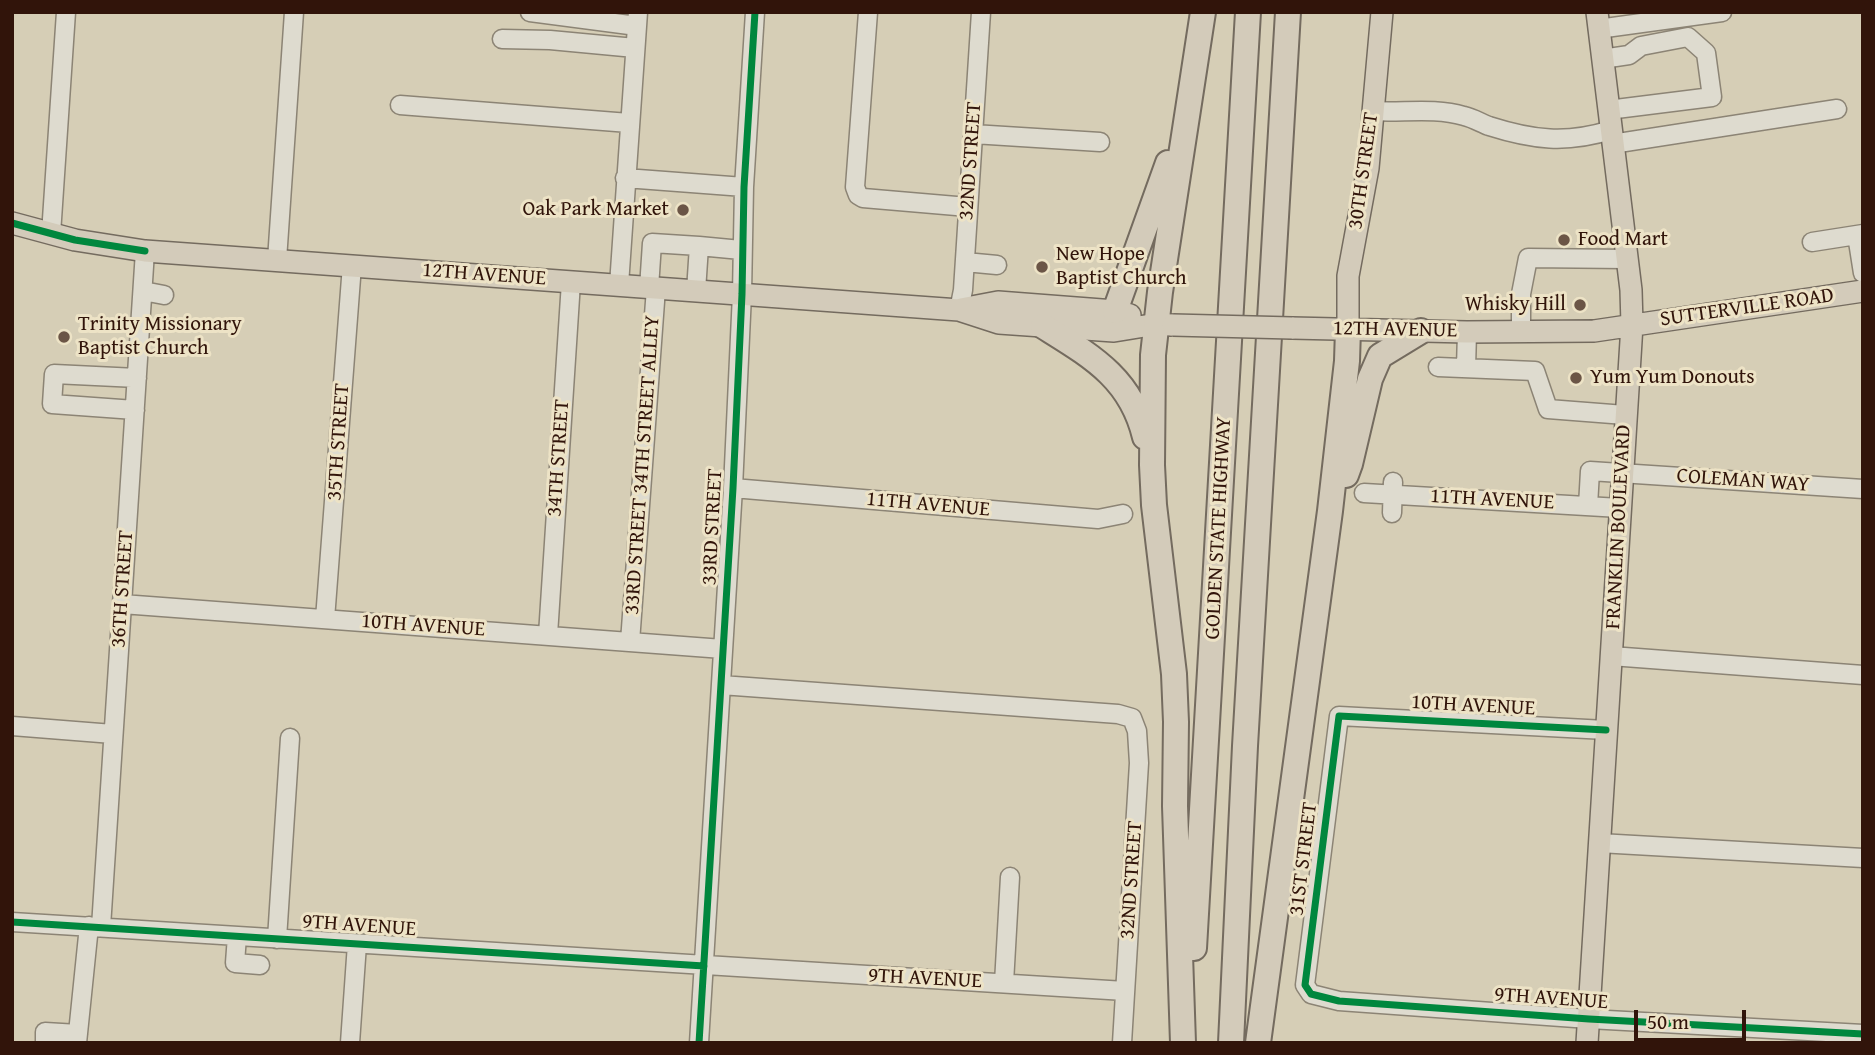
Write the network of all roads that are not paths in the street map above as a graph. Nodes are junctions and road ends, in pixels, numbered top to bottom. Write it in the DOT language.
graph roads {
  1 [pos="66,12"];
  2 [pos="294,12"];
  3 [pos="530,12"];
  4 [pos="755,12"];
  5 [pos="868,12"];
  6 [pos="981,12"];
  7 [pos="1203,12"];
  8 [pos="1248,12"];
  9 [pos="1288,12"];
  10 [pos="1382,12"];
  11 [pos="1722,12"];
  12 [pos="637,19"];
  13 [pos="1598,21"];
  14 [pos="502,39"];
  15 [pos="635,48"];
  16 [pos="1602,59"];
  17 [pos="1188,102"];
  18 [pos="400,105"];
  19 [pos="1837,109"];
  20 [pos="1373,111"];
  21 [pos="629,122"];
  22 [pos="1611,128"];
  23 [pos="973,134"];
  24 [pos="1100,142"];
  25 [pos="625,178"];
  26 [pos="744,187"];
  27 [pos="968,207"];
  28 [pos="12,223"];
  29 [pos="51,234"];
  30 [pos="1860,235"];
  31 [pos="621,241"];
  32 [pos="1812,242"];
  33 [pos="652,243"];
  34 [pos="699,246"];
  35 [pos="741,250"];
  36 [pos="145,251"];
  37 [pos="1627,259"];
  38 [pos="277,260"];
  39 [pos="965,262"];
  40 [pos="352,265"];
  41 [pos="997,265"];
  42 [pos="1863,273"];
  43 [pos="571,282"];
  44 [pos="619,285"];
  45 [pos="652,288"];
  46 [pos="143,291"];
  47 [pos="696,291"];
  48 [pos="1863,291"];
  49 [pos="164,295"];
  50 [pos="742,295"];
  51 [pos="958,310"];
  52 [pos="1115,311"];
  53 [pos="1165,324"];
  54 [pos="1632,325"];
  55 [pos="1043,326"];
  56 [pos="1336,329"];
  57 [pos="1420,331"];
  58 [pos="1467,332"];
  59 [pos="1521,332"];
  60 [pos="1438,367"];
  61 [pos="1466,368"];
  62 [pos="137,378"];
  63 [pos="135,410"];
  64 [pos="1625,415"];
  65 [pos="1152,465"];
  66 [pos="1623,473"];
  67 [pos="733,488"];
  68 [pos="1393,488"];
  69 [pos="1863,489"];
  70 [pos="1364,493"];
  71 [pos="1588,506"];
  72 [pos="1620,508"];
  73 [pos="1330,511"];
  74 [pos="1392,513"];
  75 [pos="1123,514"];
  76 [pos="122,604"];
  77 [pos="325,619"];
  78 [pos="548,635"];
  79 [pos="630,642"];
  80 [pos="723,649"];
  81 [pos="1611,656"];
  82 [pos="1863,675"];
  83 [pos="721,685"];
  84 [pos="1339,716"];
  85 [pos="12,726"];
  86 [pos="1606,730"];
  87 [pos="113,734"];
  88 [pos="290,738"];
  89 [pos="1599,844"];
  90 [pos="1863,859"];
  91 [pos="1010,877"];
  92 [pos="12,922"];
  93 [pos="95,927"];
  94 [pos="237,936"];
  95 [pos="277,939"];
  96 [pos="357,944"];
  97 [pos="260,965"];
  98 [pos="704,965"];
  99 [pos="1004,983"];
  100 [pos="1125,992"];
  101 [pos="1321,997"];
  102 [pos="1589,1019"];
  103 [pos="1863,1034"];
  104 [pos="77,1038"];
  105 [pos="45,1043"];
  106 [pos="350,1043"];
  107 [pos="699,1043"];
  108 [pos="1122,1043"];
  109 [pos="1183,1043"];
  110 [pos="1188,1043"];
  111 [pos="1231,1043"];
  112 [pos="1258,1043"];
  113 [pos="1587,1043"];
  1 -- 29 [label="street"];
  2 -- 38 [label="street"];
  3 -- 12 [label="street"];
  4 -- 26 [label="street, 33RD STREET"];
  5 -- 27 [label="street"];
  6 -- 23 [label="street, 32ND STREET"];
  7 -- 17 [label="highway"];
  8 -- 110 [label="highway, GOLDEN STATE HIGHWAY"];
  9 -- 111 [label="highway, GOLDEN STATE HIGHWAY"];
  10 -- 20 [label="main road, 30TH STREET"];
  11 -- 13 [label="street"];
  12 -- 15 [label="street"];
  13 -- 16 [label="main road, FRANKLIN BOULEVARD"];
  14 -- 15 [label="street"];
  15 -- 21 [label="street"];
  16 -- 22 [label="main road, FRANKLIN BOULEVARD"];
  16 -- 22 [label="street"];
  17 -- 52 [label="highway"];
  17 -- 53 [label="highway"];
  18 -- 21 [label="street"];
  19 -- 22 [label="street"];
  20 -- 22 [label="street"];
  20 -- 56 [label="main road, 30TH STREET"];
  21 -- 25 [label="street"];
  22 -- 37 [label="main road, FRANKLIN BOULEVARD"];
  23 -- 24 [label="street"];
  23 -- 27 [label="street, 32ND STREET"];
  25 -- 26 [label="street"];
  25 -- 31 [label="street"];
  26 -- 35 [label="street, 33RD STREET"];
  27 -- 39 [label="street, 32ND STREET"];
  28 -- 29 [label="main road, 12TH AVENUE"];
  29 -- 36 [label="main road, 12TH AVENUE"];
  30 -- 32 [label="street"];
  30 -- 42 [label="street"];
  31 -- 33 [label="street"];
  31 -- 44 [label="street"];
  33 -- 34 [label="street"];
  33 -- 45 [label="street, 33RD STREET 34TH STREET ALLEY"];
  34 -- 35 [label="street"];
  34 -- 47 [label="street"];
  35 -- 50 [label="street, 33RD STREET"];
  36 -- 38 [label="main road, 12TH AVENUE"];
  36 -- 46 [label="street, 36TH STREET"];
  37 -- 54 [label="main road, FRANKLIN BOULEVARD"];
  37 -- 59 [label="street"];
  38 -- 40 [label="main road, 12TH AVENUE"];
  39 -- 41 [label="street"];
  39 -- 51 [label="street, 32ND STREET"];
  40 -- 43 [label="main road, 12TH AVENUE"];
  40 -- 77 [label="street, 35TH STREET"];
  43 -- 44 [label="main road, 12TH AVENUE"];
  43 -- 78 [label="street, 34TH STREET"];
  44 -- 45 [label="main road, 12TH AVENUE"];
  45 -- 47 [label="main road, 12TH AVENUE"];
  45 -- 79 [label="street, 33RD STREET 34TH STREET ALLEY"];
  46 -- 49 [label="street"];
  46 -- 62 [label="street, 36TH STREET"];
  47 -- 50 [label="main road, 12TH AVENUE"];
  48 -- 54 [label="main road, SUTTERVILLE ROAD"];
  50 -- 51 [label="main road, 12TH AVENUE"];
  50 -- 67 [label="street, 33RD STREET"];
  51 -- 52 [label="main road, 12TH AVENUE"];
  51 -- 55 [label="main road, 12TH AVENUE"];
  52 -- 53 [label="main road, 12TH AVENUE"];
  53 -- 55 [label="main road, 12TH AVENUE"];
  53 -- 56 [label="main road, 12TH AVENUE, bridge"];
  53 -- 65 [label="highway"];
  54 -- 59 [label="main road, 12TH AVENUE"];
  54 -- 64 [label="main road, FRANKLIN BOULEVARD"];
  55 -- 65 [label="highway"];
  56 -- 57 [label="main road, 12TH AVENUE"];
  56 -- 73 [label="highway"];
  57 -- 58 [label="main road, 12TH AVENUE"];
  57 -- 73 [label="highway"];
  58 -- 59 [label="main road, 12TH AVENUE"];
  58 -- 61 [label="street"];
  60 -- 61 [label="street"];
  61 -- 64 [label="street"];
  62 -- 63 [label="street, 36TH STREET"];
  62 -- 63 [label="street"];
  63 -- 76 [label="street, 36TH STREET"];
  64 -- 66 [label="main road, FRANKLIN BOULEVARD"];
  65 -- 109 [label="highway"];
  66 -- 69 [label="street, COLEMAN WAY"];
  66 -- 71 [label="street, COLEMAN WAY"];
  66 -- 72 [label="main road, FRANKLIN BOULEVARD"];
  67 -- 75 [label="street, 11TH AVENUE"];
  67 -- 80 [label="street, 33RD STREET"];
  68 -- 70 [label="street, 11TH AVENUE"];
  68 -- 71 [label="street, 11TH AVENUE"];
  68 -- 74 [label="street"];
  71 -- 72 [label="street, 11TH AVENUE"];
  72 -- 81 [label="main road, FRANKLIN BOULEVARD"];
  73 -- 112 [label="highway"];
  76 -- 77 [label="street, 10TH AVENUE"];
  76 -- 87 [label="street, 36TH STREET"];
  77 -- 78 [label="street, 10TH AVENUE"];
  78 -- 79 [label="street, 10TH AVENUE"];
  79 -- 80 [label="street, 10TH AVENUE"];
  80 -- 83 [label="street, 33RD STREET"];
  81 -- 82 [label="street"];
  81 -- 86 [label="main road, FRANKLIN BOULEVARD"];
  83 -- 98 [label="street, 33RD STREET"];
  83 -- 100 [label="street, 32ND STREET"];
  84 -- 86 [label="street, 10TH AVENUE"];
  84 -- 101 [label="street, 31ST STREET"];
  85 -- 87 [label="street"];
  86 -- 89 [label="main road, FRANKLIN BOULEVARD"];
  87 -- 93 [label="street, 36TH STREET"];
  88 -- 95 [label="street"];
  89 -- 90 [label="street"];
  89 -- 102 [label="main road, FRANKLIN BOULEVARD"];
  91 -- 99 [label="street"];
  92 -- 93 [label="street, 9TH AVENUE"];
  93 -- 94 [label="street, 9TH AVENUE"];
  93 -- 104 [label="street, 36TH STREET"];
  94 -- 95 [label="street, 9TH AVENUE"];
  94 -- 97 [label="street"];
  95 -- 96 [label="street, 9TH AVENUE"];
  96 -- 98 [label="street, 9TH AVENUE"];
  96 -- 106 [label="street"];
  98 -- 99 [label="street, 9TH AVENUE"];
  98 -- 107 [label="street, 33RD STREET"];
  99 -- 100 [label="street, 9TH AVENUE"];
  100 -- 108 [label="street, 32ND STREET"];
  101 -- 102 [label="street, 9TH AVENUE"];
  102 -- 103 [label="street, 9TH AVENUE"];
  102 -- 113 [label="main road, FRANKLIN BOULEVARD"];
  104 -- 105 [label="street"];
}
